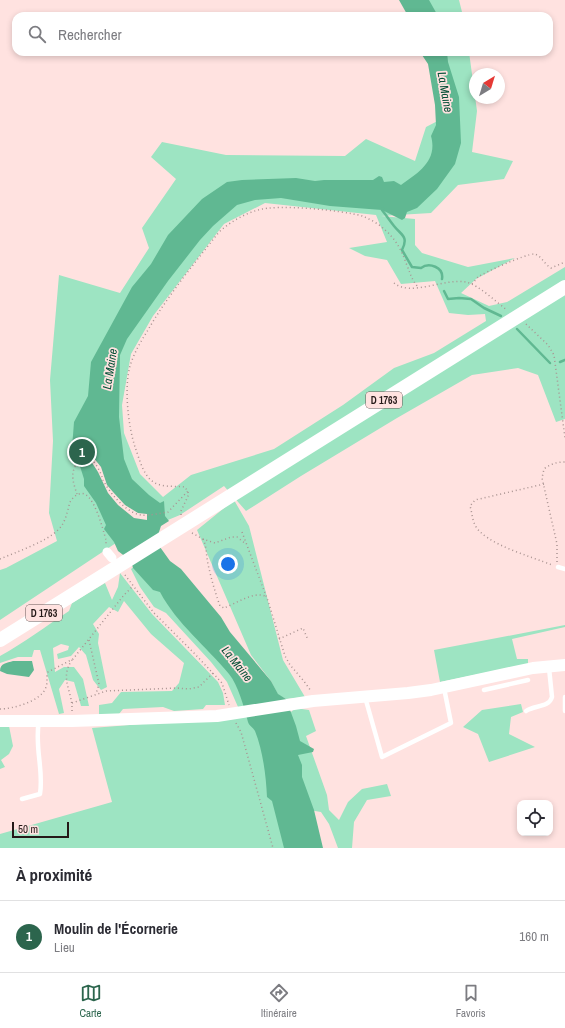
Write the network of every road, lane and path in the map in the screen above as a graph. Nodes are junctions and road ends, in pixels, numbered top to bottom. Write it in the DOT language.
graph roads {
  1 [pos="565,262"];
  2 [pos="394,283"];
  3 [pos="472,285"];
  4 [pos="418,287"];
  5 [pos="565,287"];
  6 [pos="510,313"];
  7 [pos="524,323"];
  8 [pos="565,438"];
  9 [pos="565,462"];
  10 [pos="544,484"];
  11 [pos="188,491"];
  12 [pos="77,494"];
  13 [pos="181,516"];
  14 [pos="190,532"];
  15 [pos="242,532"];
  16 [pos="203,539"];
  17 [pos="246,544"];
  18 [pos="109,555"];
  19 [pos="0,558"];
  20 [pos="558,567"];
  21 [pos="565,569"];
  22 [pos="266,596"];
  23 [pos="279,638"];
  24 [pos="89,639"];
  25 [pos="0,640"];
  26 [pos="308,640"];
  27 [pos="73,659"];
  28 [pos="565,665"];
  29 [pos="549,666"];
  30 [pos="213,673"];
  31 [pos="515,677"];
  32 [pos="528,680"];
  33 [pos="444,687"];
  34 [pos="484,690"];
  35 [pos="96,694"];
  36 [pos="365,697"];
  37 [pos="565,697"];
  38 [pos="313,701"];
  39 [pos="72,703"];
  40 [pos="0,709"];
  41 [pos="234,711"];
  42 [pos="526,711"];
  43 [pos="565,711"];
  44 [pos="0,721"];
  45 [pos="39,721"];
  46 [pos="72,721"];
  47 [pos="22,799"];
  48 [pos="274,848"];
  1 -- 3 [label="path"];
  2 -- 4 [label="path"];
  3 -- 4 [label="path"];
  3 -- 6 [label="path"];
  4 -- 11 [label="path"];
  5 -- 25 [label="main road, D 1763"];
  7 -- 8 [label="path"];
  9 -- 10 [label="path"];
  10 -- 20 [label="path"];
  10 -- 20 [label="path"];
  11 -- 12 [label="path"];
  11 -- 13 [label="path"];
  12 -- 18 [label="path"];
  12 -- 19 [label="path"];
  14 -- 16 [label="path"];
  15 -- 17 [label="path"];
  16 -- 17 [label="path"];
  16 -- 22 [label="path"];
  17 -- 22 [label="path"];
  20 -- 21 [label="lane"];
  22 -- 23 [label="path"];
  23 -- 26 [label="path"];
  23 -- 38 [label="path"];
  24 -- 27 [label="path"];
  24 -- 30 [label="path"];
  24 -- 35 [label="path"];
  27 -- 39 [label="path"];
  27 -- 40 [label="path"];
  28 -- 29 [label="street"];
  29 -- 31 [label="street"];
  29 -- 42 [label="lane"];
  30 -- 35 [label="path"];
  30 -- 41 [label="path"];
  31 -- 32 [label="lane"];
  31 -- 33 [label="street"];
  31 -- 34 [label="lane"];
  33 -- 36 [label="street"];
  33 -- 36 [label="lane"];
  35 -- 39 [label="path"];
  36 -- 38 [label="street"];
  37 -- 43 [label="lane"];
  38 -- 41 [label="street"];
  39 -- 46 [label="path"];
  41 -- 46 [label="street"];
  41 -- 48 [label="path"];
  44 -- 45 [label="street"];
  45 -- 46 [label="street"];
  45 -- 47 [label="lane"];
}
